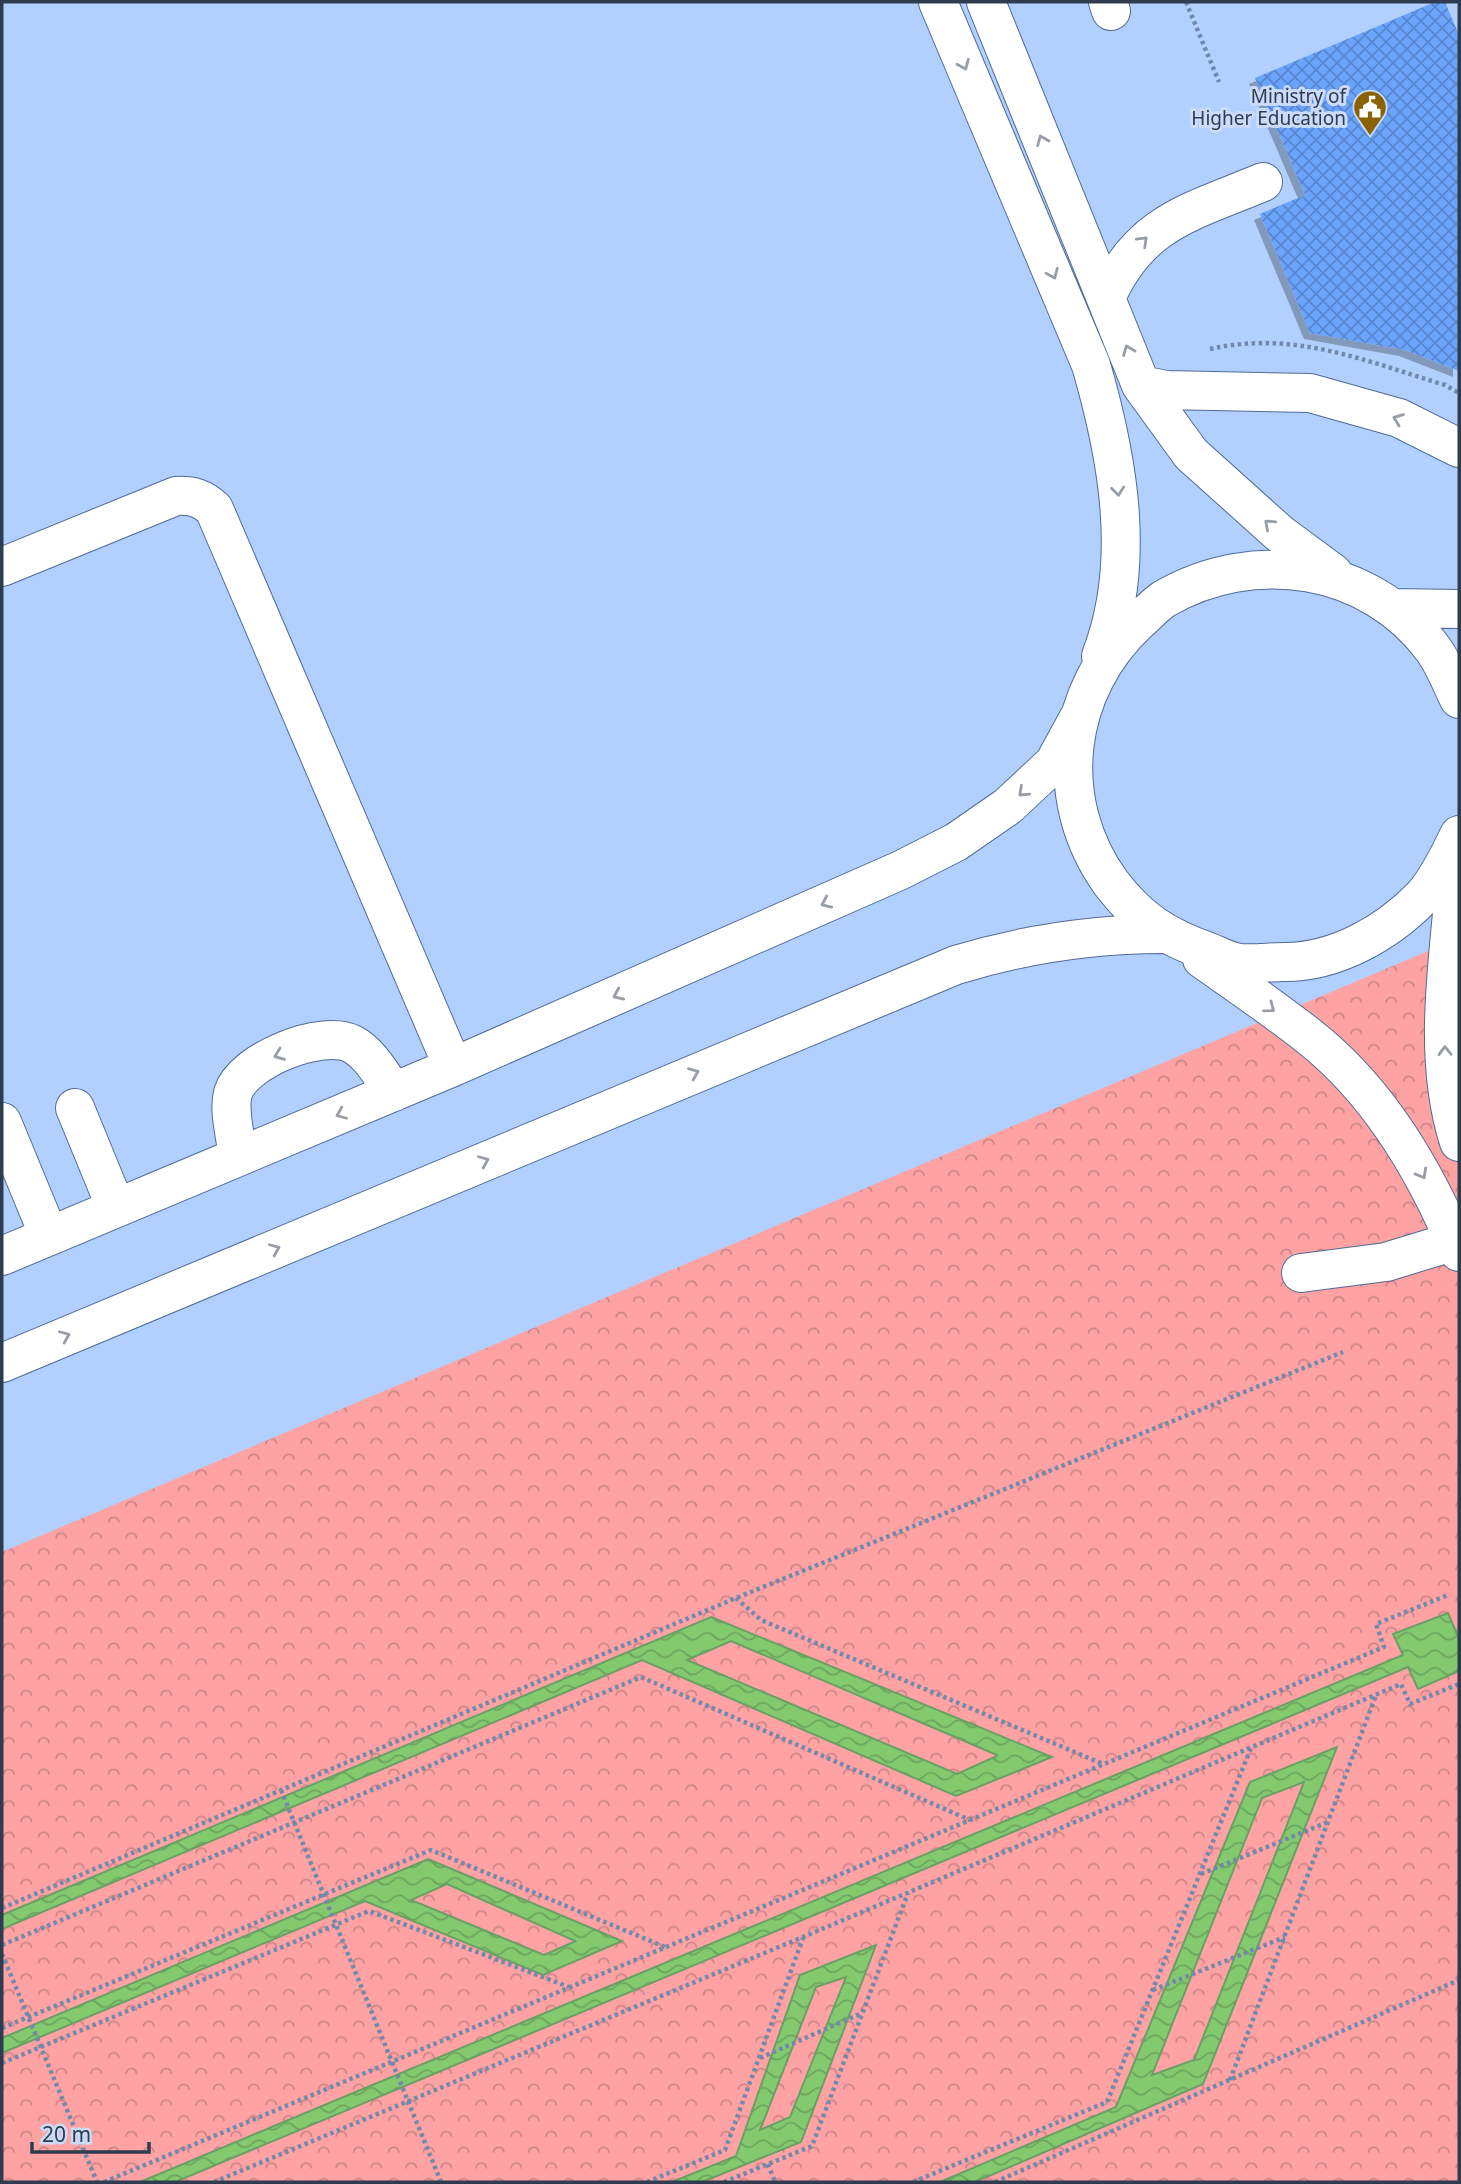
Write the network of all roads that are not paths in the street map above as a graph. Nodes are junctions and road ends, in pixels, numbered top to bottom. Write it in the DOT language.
graph roads {
  1 [pos="938,2"];
  2 [pos="985,2"];
  3 [pos="1263,182"];
  4 [pos="1106,298"];
  5 [pos="1141,384"];
  6 [pos="1459,448"];
  7 [pos="2,567"];
  8 [pos="1343,580"];
  9 [pos="1393,607"];
  10 [pos="1459,608"];
  11 [pos="1459,699"];
  12 [pos="1081,707"];
  13 [pos="1459,836"];
  14 [pos="1168,937"];
  15 [pos="453,1067"];
  16 [pos="394,1092"];
  17 [pos="75,1108"];
  18 [pos="2,1122"];
  19 [pos="1459,1142"];
  20 [pos="237,1157"];
  21 [pos="116,1208"];
  22 [pos="49,1236"];
  23 [pos="1457,1247"];
  24 [pos="2,1256"];
  25 [pos="1301,1273"];
  26 [pos="2,1363"];
  1 -- 12 [label="street, one-way"];
  4 -- 2 [label="street, one-way"];
  4 -- 3 [label="street, one-way"];
  5 -- 4 [label="street, one-way"];
  6 -- 5 [label="street, one-way"];
  8 -- 5 [label="street, one-way"];
  7 -- 15 [label="street"];
  8 -- 9 [label="street"];
  8 -- 12 [label="street"];
  9 -- 10 [label="street"];
  9 -- 11 [label="street"];
  12 -- 14 [label="street"];
  12 -- 15 [label="street, one-way"];
  13 -- 14 [label="street"];
  19 -- 13 [label="street, one-way"];
  14 -- 23 [label="street, one-way"];
  26 -- 14 [label="street, one-way"];
  15 -- 16 [label="street"];
  16 -- 20 [label="street, one-way"];
  16 -- 20 [label="street, one-way"];
  17 -- 21 [label="street"];
  18 -- 22 [label="street"];
  20 -- 21 [label="street"];
  21 -- 22 [label="street"];
  22 -- 24 [label="street"];
  23 -- 25 [label="street"];
}
